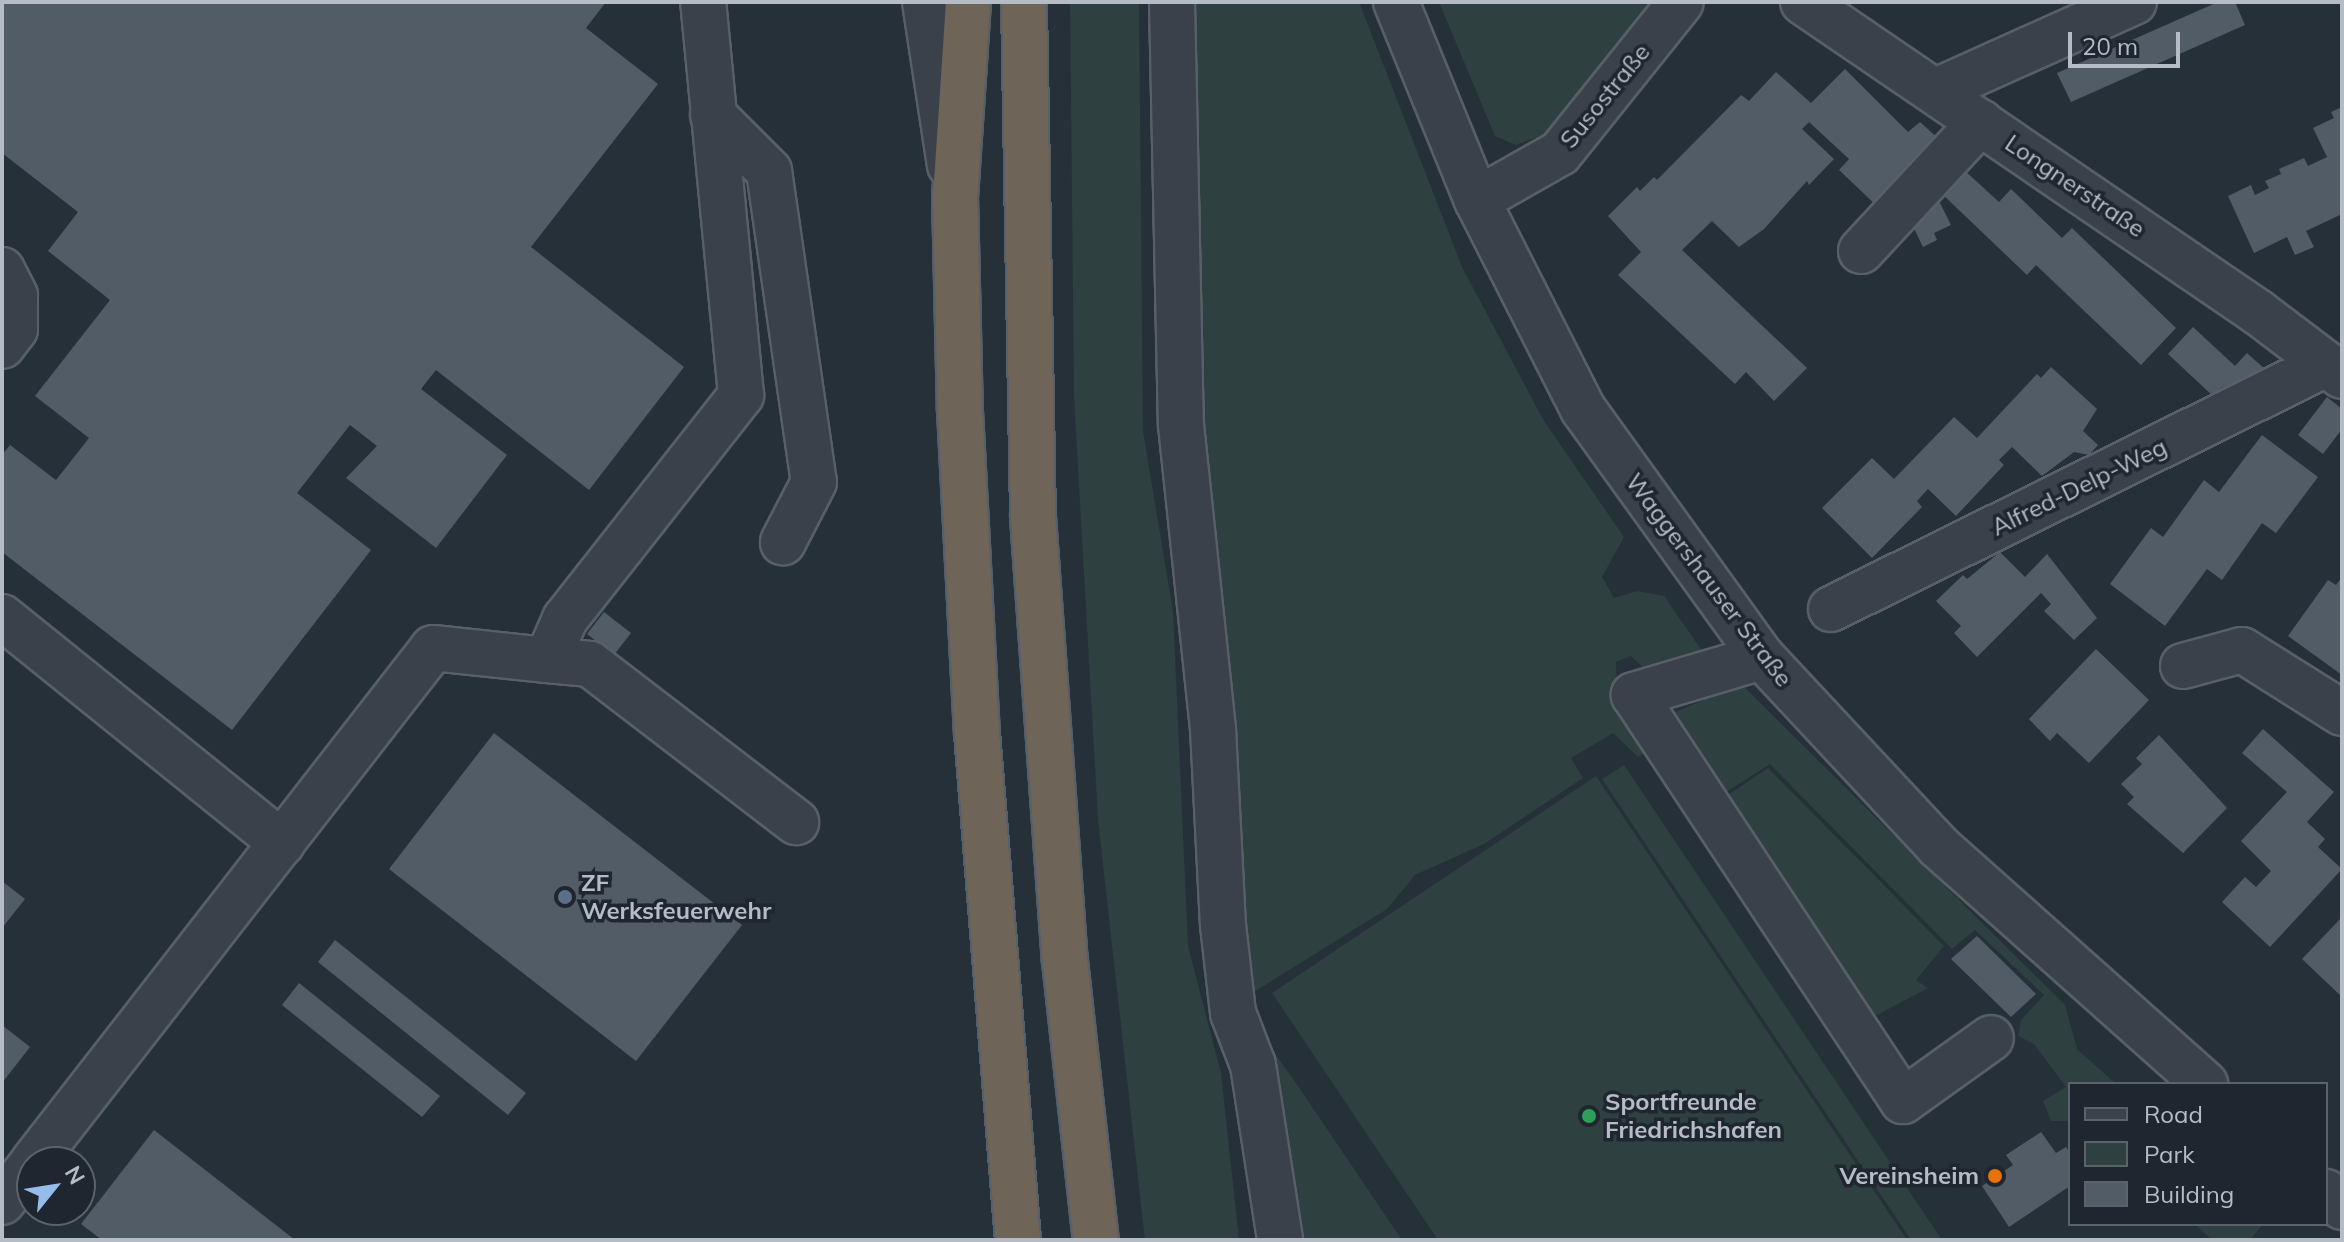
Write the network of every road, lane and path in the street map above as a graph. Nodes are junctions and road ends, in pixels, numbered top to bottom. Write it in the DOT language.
graph roads {
  1 [pos="925,2"];
  2 [pos="968,2"];
  3 [pos="1024,2"];
  4 [pos="1172,2"];
  5 [pos="1396,2"];
  6 [pos="1681,2"];
  7 [pos="1803,2"];
  8 [pos="2134,2"];
  9 [pos="696,9"];
  10 [pos="1936,91"];
  11 [pos="713,115"];
  12 [pos="1981,122"];
  13 [pos="955,196"];
  14 [pos="1477,200"];
  15 [pos="1861,251"];
  16 [pos="2,270"];
  17 [pos="2,346"];
  18 [pos="2334,370"];
  19 [pos="783,542"];
  20 [pos="1831,609"];
  21 [pos="2,617"];
  22 [pos="1762,657"];
  23 [pos="547,660"];
  24 [pos="2183,666"];
  25 [pos="2342,713"];
  26 [pos="796,822"];
  27 [pos="282,843"];
  28 [pos="1991,1038"];
  29 [pos="2203,1082"];
  30 [pos="46,1146"];
  31 [pos="16,1184"];
  32 [pos="2,1202"];
  33 [pos="1018,1240"];
  34 [pos="1096,1240"];
  35 [pos="1280,1240"];
  1 -- 13 [label="street"];
  2 -- 13 [label="highway"];
  3 -- 34 [label="highway"];
  4 -- 35 [label="street"];
  5 -- 14 [label="street, Waggershauser Straße"];
  6 -- 14 [label="street, Susostraße"];
  7 -- 10 [label="street, Longnerstraße"];
  8 -- 10 [label="street"];
  9 -- 11 [label="street"];
  10 -- 12 [label="street, Longnerstraße"];
  11 -- 19 [label="street"];
  11 -- 23 [label="street"];
  12 -- 15 [label="street"];
  12 -- 18 [label="street, Longnerstraße"];
  13 -- 33 [label="highway"];
  14 -- 22 [label="street, Waggershauser Straße"];
  16 -- 17 [label="street"];
  18 -- 20 [label="street, Alfred-Delp-Weg"];
  21 -- 27 [label="street"];
  22 -- 28 [label="street"];
  22 -- 29 [label="street, Waggershauser Straße"];
  23 -- 26 [label="street"];
  23 -- 27 [label="street"];
  24 -- 25 [label="street"];
  27 -- 30 [label="street"];
  31 -- 32 [label="street"];
}
